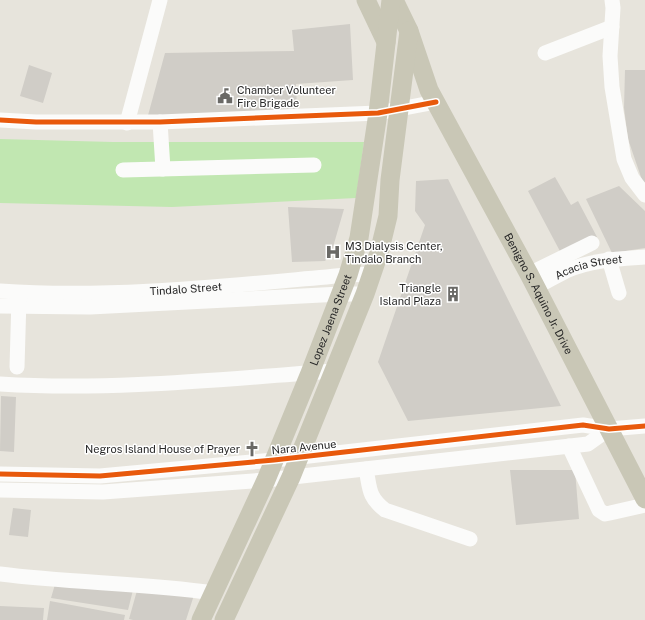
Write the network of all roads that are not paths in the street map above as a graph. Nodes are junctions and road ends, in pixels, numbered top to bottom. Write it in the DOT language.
graph roads {
  1 [pos="160,0"];
  2 [pos="366,0"];
  3 [pos="391,0"];
  4 [pos="394,0"];
  5 [pos="612,0"];
  6 [pos="612,28"];
  7 [pos="409,31"];
  8 [pos="386,42"];
  9 [pos="545,53"];
  10 [pos="404,70"];
  11 [pos="432,96"];
  12 [pos="399,109"];
  13 [pos="378,112"];
  14 [pos="0,120"];
  15 [pos="160,122"];
  16 [pos="127,123"];
  17 [pos="314,165"];
  18 [pos="163,169"];
  19 [pos="123,170"];
  20 [pos="369,177"];
  21 [pos="390,180"];
  22 [pos="645,195"];
  23 [pos="592,243"];
  24 [pos="645,257"];
  25 [pos="609,259"];
  26 [pos="371,274"];
  27 [pos="348,275"];
  28 [pos="533,281"];
  29 [pos="0,291"];
  30 [pos="19,292"];
  31 [pos="619,293"];
  32 [pos="341,294"];
  33 [pos="365,294"];
  34 [pos="176,296"];
  35 [pos="89,300"];
  36 [pos="0,306"];
  37 [pos="19,307"];
  38 [pos="17,367"];
  39 [pos="334,371"];
  40 [pos="310,373"];
  41 [pos="0,384"];
  42 [pos="645,426"];
  43 [pos="609,429"];
  44 [pos="474,438"];
  45 [pos="425,444"];
  46 [pos="569,446"];
  47 [pos="477,457"];
  48 [pos="298,458"];
  49 [pos="274,460"];
  50 [pos="428,462"];
  51 [pos="366,469"];
  52 [pos="3,474"];
  53 [pos="100,476"];
  54 [pos="291,477"];
  55 [pos="266,480"];
  56 [pos="3,490"];
  57 [pos="103,492"];
  58 [pos="645,499"];
  59 [pos="645,504"];
  60 [pos="470,539"];
  61 [pos="0,574"];
  62 [pos="214,593"];
  63 [pos="201,620"];
  64 [pos="224,620"];
  1 -- 16 [label="street"];
  2 -- 8 [label="main road, Benigno S. Aquino Jr. Drive"];
  3 -- 8 [label="main road, Lopez Jaena Street"];
  4 -- 7 [label="main road, Benigno S. Aquino Jr. Drive"];
  5 -- 6 [label="street"];
  6 -- 9 [label="street"];
  6 -- 22 [label="street"];
  7 -- 10 [label="main road, Lopez Jaena Street"];
  7 -- 11 [label="main road, Benigno S. Aquino Jr. Drive"];
  8 -- 10 [label="main road, Benigno S. Aquino Jr. Drive"];
  8 -- 13 [label="main road, Lopez Jaena Street"];
  10 -- 11 [label="main road, Benigno S. Aquino Jr. Drive"];
  10 -- 12 [label="main road, Lopez Jaena Street"];
  11 -- 12 [label="street"];
  11 -- 28 [label="main road, Benigno S. Aquino Jr. Drive"];
  12 -- 13 [label="street"];
  12 -- 21 [label="main road, Lopez Jaena Street"];
  13 -- 15 [label="street"];
  13 -- 20 [label="main road, Lopez Jaena Street"];
  14 -- 16 [label="street"];
  15 -- 16 [label="street"];
  15 -- 18 [label="street"];
  17 -- 18 [label="street"];
  18 -- 19 [label="street"];
  20 -- 21 [label="main road"];
  20 -- 27 [label="main road, Lopez Jaena Street"];
  21 -- 26 [label="main road, Lopez Jaena Street"];
  23 -- 28 [label="street"];
  24 -- 25 [label="street, Acacia Street"];
  25 -- 28 [label="street, Acacia Street"];
  25 -- 31 [label="street"];
  26 -- 27 [label="street, Tindalo Street"];
  26 -- 33 [label="main road, Lopez Jaena Street"];
  27 -- 32 [label="main road, Lopez Jaena Street"];
  27 -- 34 [label="street, Tindalo Street"];
  28 -- 43 [label="main road, Benigno S. Aquino Jr. Drive"];
  29 -- 30 [label="street, Tindalo Street"];
  30 -- 35 [label="street, Tindalo Street"];
  30 -- 37 [label="street"];
  32 -- 33 [label="street, Tindalo Street"];
  32 -- 34 [label="street, Tindalo Street"];
  32 -- 40 [label="main road, Lopez Jaena Street"];
  33 -- 39 [label="main road, Lopez Jaena Street"];
  34 -- 35 [label="street, Tindalo Street"];
  35 -- 37 [label="street, Tindalo Street"];
  36 -- 37 [label="street, Tindalo Street"];
  37 -- 38 [label="street"];
  39 -- 40 [label="street"];
  39 -- 48 [label="main road, Lopez Jaena Street"];
  40 -- 41 [label="street"];
  40 -- 49 [label="main road, Lopez Jaena Street"];
  42 -- 43 [label="street, Nara Avenue"];
  43 -- 44 [label="street, Nara Avenue"];
  43 -- 46 [label="street"];
  43 -- 58 [label="main road, Benigno S. Aquino Jr. Drive"];
  44 -- 45 [label="street, Nara Avenue"];
  44 -- 47 [label="street"];
  45 -- 48 [label="street, Nara Avenue"];
  45 -- 50 [label="street"];
  46 -- 47 [label="street"];
  46 -- 59 [label="street"];
  47 -- 50 [label="street"];
  48 -- 49 [label="street, Nara Avenue"];
  48 -- 54 [label="main road, Lopez Jaena Street"];
  49 -- 53 [label="street, Nara Avenue"];
  49 -- 55 [label="main road, Lopez Jaena Street"];
  50 -- 51 [label="street"];
  51 -- 54 [label="street"];
  51 -- 60 [label="street"];
  52 -- 53 [label="street, Nara Avenue"];
  52 -- 56 [label="street"];
  53 -- 57 [label="street"];
  54 -- 55 [label="street"];
  54 -- 64 [label="main road, Lopez Jaena Street"];
  55 -- 57 [label="street"];
  55 -- 62 [label="main road, Lopez Jaena Street"];
  56 -- 57 [label="street"];
  61 -- 62 [label="street"];
  62 -- 63 [label="main road, Lopez Jaena Street"];
}
